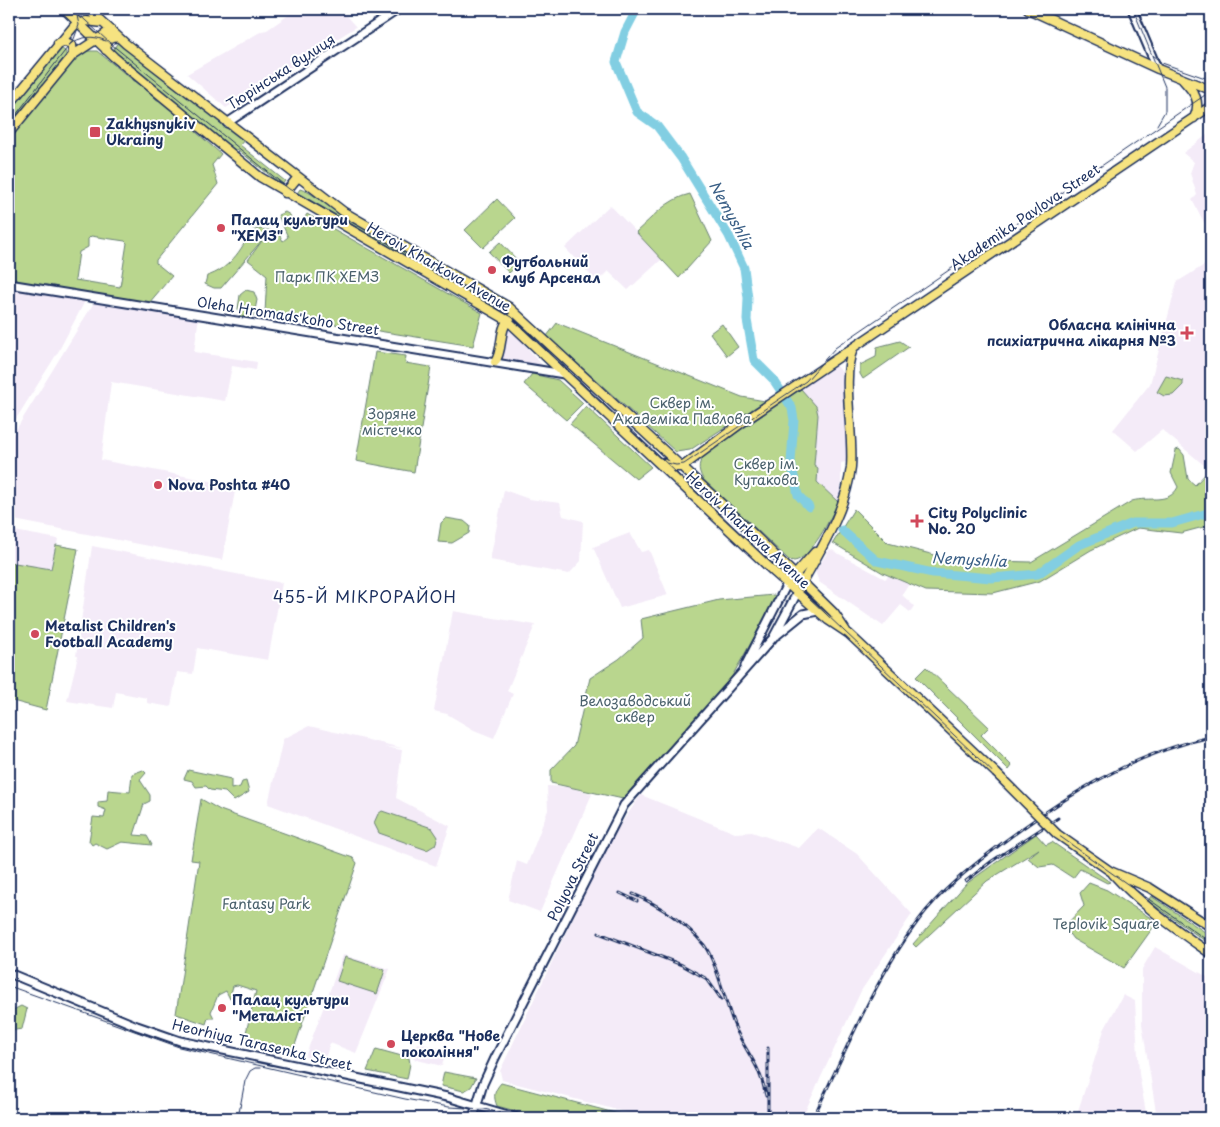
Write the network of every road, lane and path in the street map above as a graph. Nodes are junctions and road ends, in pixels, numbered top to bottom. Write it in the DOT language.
graph roads {
  1 [pos="77,9"];
  2 [pos="87,9"];
  3 [pos="399,9"];
  4 [pos="1028,9"];
  5 [pos="1132,9"];
  6 [pos="65,10"];
  7 [pos="88,21"];
  8 [pos="79,23"];
  9 [pos="104,24"];
  10 [pos="86,30"];
  11 [pos="111,30"];
  12 [pos="65,34"];
  13 [pos="118,37"];
  14 [pos="95,39"];
  15 [pos="107,40"];
  16 [pos="58,43"];
  17 [pos="83,48"];
  18 [pos="106,50"];
  19 [pos="73,55"];
  20 [pos="1157,68"];
  21 [pos="1181,78"];
  22 [pos="1211,90"];
  23 [pos="9,105"];
  24 [pos="1211,106"];
  25 [pos="1194,118"];
  26 [pos="227,123"];
  27 [pos="9,134"];
  28 [pos="298,177"];
  29 [pos="286,193"];
  30 [pos="9,284"];
  31 [pos="522,319"];
  32 [pos="507,320"];
  33 [pos="853,349"];
  34 [pos="495,362"];
  35 [pos="564,374"];
  36 [pos="590,381"];
  37 [pos="653,460"];
  38 [pos="682,467"];
  39 [pos="823,543"];
  40 [pos="799,578"];
  41 [pos="787,584"];
  42 [pos="797,593"];
  43 [pos="818,611"];
  44 [pos="849,634"];
  45 [pos="773,638"];
  46 [pos="740,675"];
  47 [pos="1110,871"];
  48 [pos="1211,927"];
  49 [pos="1211,954"];
  50 [pos="9,973"];
  51 [pos="476,1106"];
  52 [pos="473,1118"];
  53 [pos="518,1118"];
  1 -- 6 [label="main road"];
  2 -- 7 [label="main road"];
  2 -- 9 [label="main road, Heroiv Kharkova Avenue"];
  3 -- 26 [label="main road, Тюрінська вулиця"];
  4 -- 20 [label="main road"];
  5 -- 20 [label="main road"];
  6 -- 8 [label="main road, Heroiv Kharkova Avenue"];
  6 -- 12 [label="main road"];
  7 -- 8 [label="main road"];
  7 -- 9 [label="main road"];
  7 -- 10 [label="main road"];
  8 -- 10 [label="main road, Heroiv Kharkova Avenue"];
  8 -- 12 [label="main road"];
  9 -- 11 [label="main road, Heroiv Kharkova Avenue"];
  10 -- 14 [label="main road, Heroiv Kharkova Avenue"];
  10 -- 17 [label="main road"];
  11 -- 13 [label="main road, Heroiv Kharkova Avenue"];
  11 -- 14 [label="main road"];
  11 -- 15 [label="main road"];
  12 -- 16 [label="main road"];
  13 -- 15 [label="main road"];
  13 -- 26 [label="main road, Heroiv Kharkova Avenue"];
  14 -- 17 [label="main road"];
  14 -- 18 [label="main road, Heroiv Kharkova Avenue"];
  15 -- 18 [label="main road"];
  16 -- 19 [label="main road"];
  16 -- 23 [label="main road"];
  17 -- 18 [label="main road"];
  17 -- 19 [label="main road"];
  18 -- 29 [label="main road, Heroiv Kharkova Avenue"];
  19 -- 27 [label="main road"];
  20 -- 21 [label="main road"];
  21 -- 22 [label="main road"];
  21 -- 25 [label="main road"];
  24 -- 25 [label="main road, Akademika Pavlova Street"];
  25 -- 33 [label="main road, Akademika Pavlova Street"];
  26 -- 28 [label="main road, Heroiv Kharkova Avenue"];
  28 -- 29 [label="main road"];
  28 -- 31 [label="main road, Heroiv Kharkova Avenue"];
  29 -- 32 [label="main road, Heroiv Kharkova Avenue"];
  30 -- 34 [label="main road, Oleha Hromadsʹkoho Street"];
  31 -- 32 [label="main road"];
  31 -- 36 [label="main road, Heroiv Kharkova Avenue"];
  32 -- 34 [label="main road"];
  32 -- 35 [label="main road, Heroiv Kharkova Avenue"];
  33 -- 38 [label="main road, Akademika Pavlova Street"];
  33 -- 39 [label="main road"];
  34 -- 35 [label="main road, Oleha Hromadsʹkoho Street"];
  35 -- 36 [label="main road"];
  35 -- 37 [label="main road, Heroiv Kharkova Avenue"];
  36 -- 38 [label="main road, Heroiv Kharkova Avenue"];
  37 -- 38 [label="main road"];
  37 -- 41 [label="main road, Heroiv Kharkova Avenue"];
  38 -- 40 [label="main road, Heroiv Kharkova Avenue"];
  39 -- 40 [label="main road"];
  39 -- 40 [label="main road"];
  40 -- 41 [label="main road"];
  40 -- 42 [label="main road"];
  40 -- 44 [label="main road, Heroiv Kharkova Avenue"];
  41 -- 42 [label="main road, Heroiv Kharkova Avenue"];
  41 -- 46 [label="main road, Polyova Street"];
  42 -- 43 [label="main road, Heroiv Kharkova Avenue"];
  42 -- 45 [label="main road, Polyova Street"];
  43 -- 44 [label="main road, Heroiv Kharkova Avenue"];
  43 -- 45 [label="main road, Polyova Street"];
  44 -- 47 [label="main road, Heroiv Kharkova Avenue, bridge"];
  45 -- 46 [label="main road, Polyova Street"];
  46 -- 51 [label="main road, Polyova Street"];
  47 -- 48 [label="main road"];
  47 -- 49 [label="main road"];
  50 -- 51 [label="main road, Heorhiya Tarasenka Street"];
  51 -- 52 [label="main road, Polyova Street"];
  51 -- 53 [label="main road, Heorhiya Tarasenka Street"];
}
